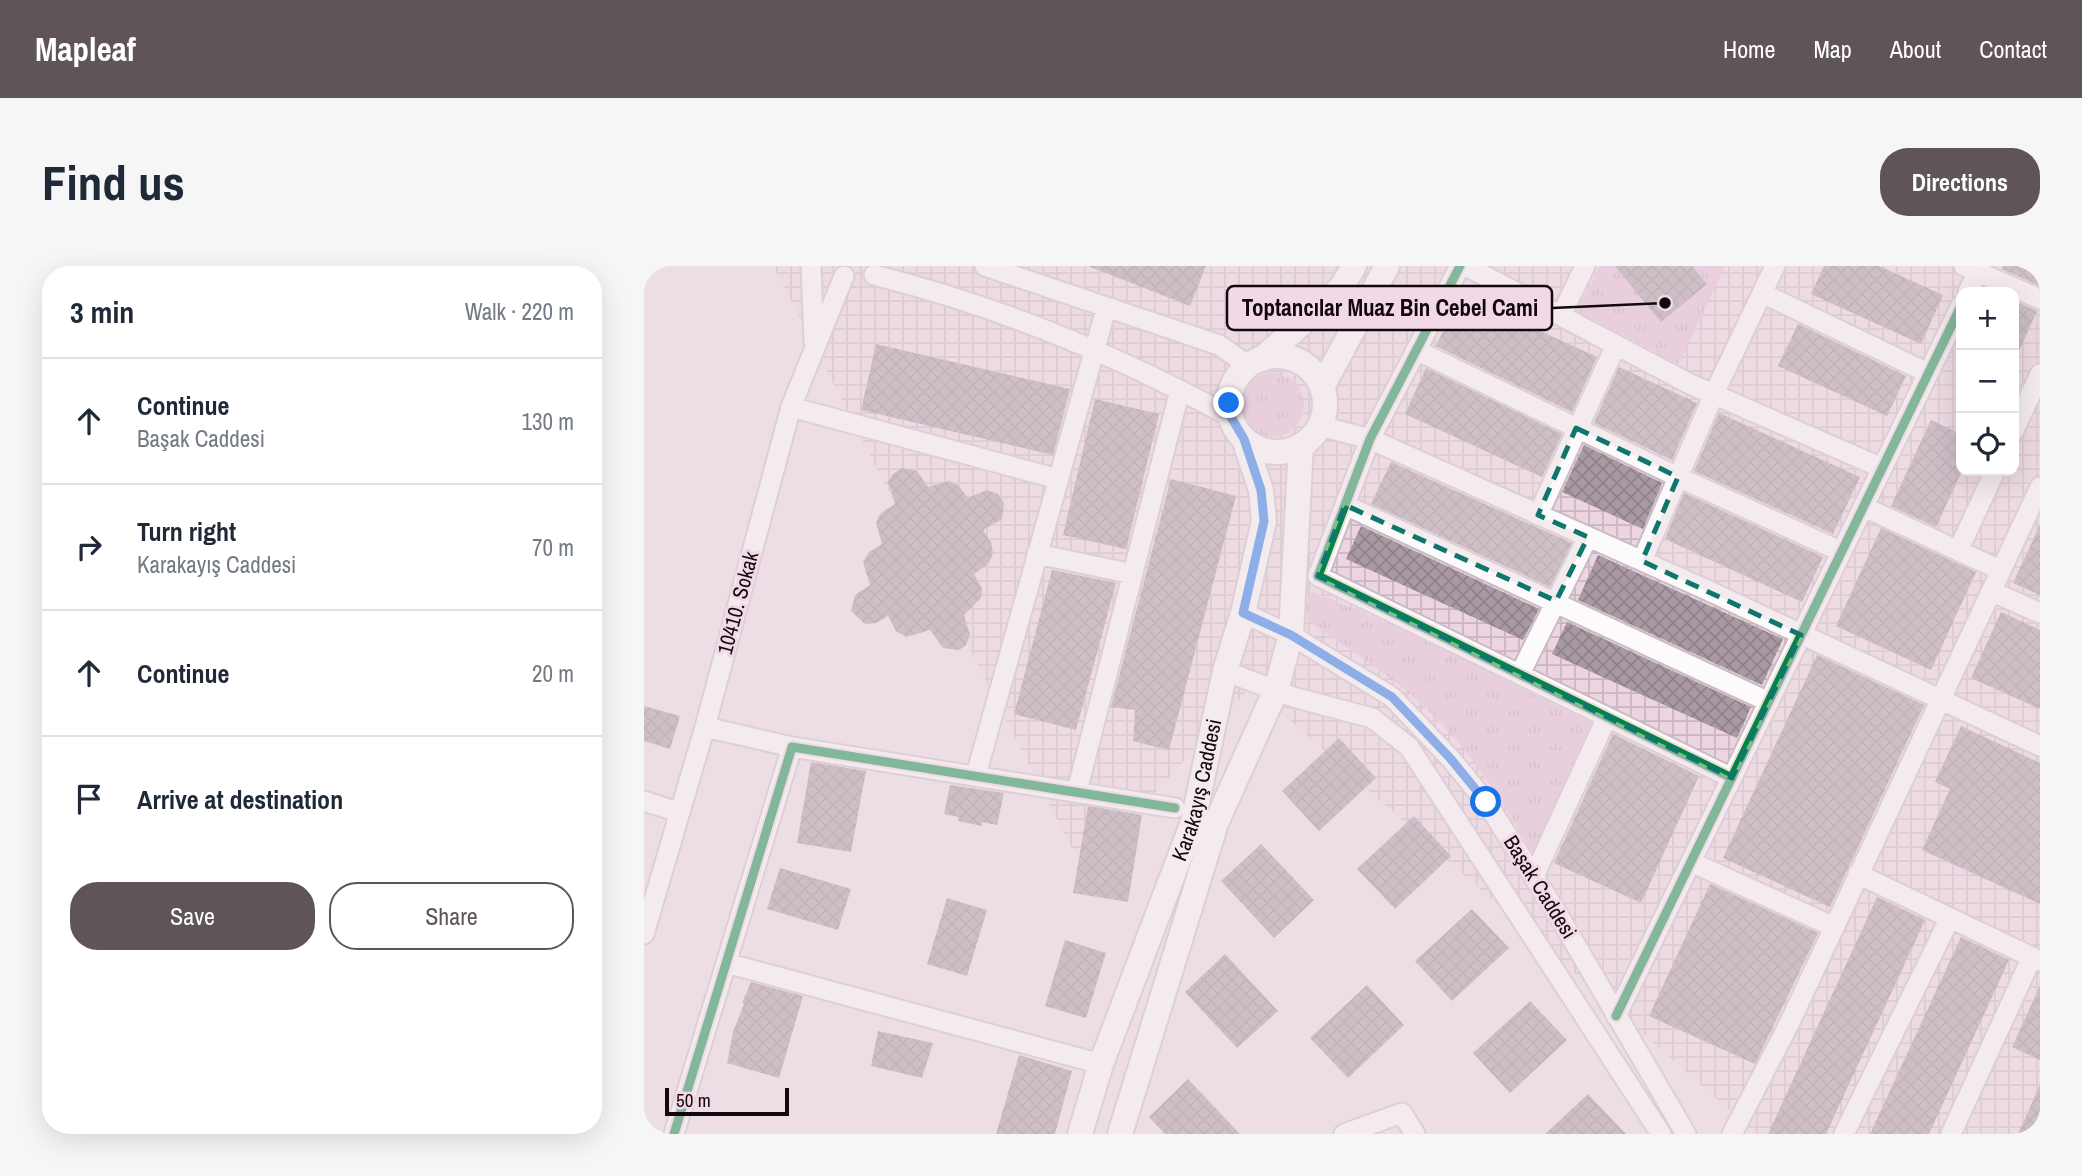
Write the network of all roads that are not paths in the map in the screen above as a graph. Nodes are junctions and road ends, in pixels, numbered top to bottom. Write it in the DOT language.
graph roads {
  1 [pos="811,266"];
  2 [pos="985,266"];
  3 [pos="1353,266"];
  4 [pos="1387,266"];
  5 [pos="1460,266"];
  6 [pos="1585,266"];
  7 [pos="1775,266"];
  8 [pos="1476,268"];
  9 [pos="1974,268"];
  10 [pos="839,271"];
  11 [pos="879,271"];
  12 [pos="1969,287"];
  13 [pos="1762,293"];
  14 [pos="2040,299"];
  15 [pos="1106,309"];
  16 [pos="1561,316"];
  17 [pos="1956,316"];
  18 [pos="1616,345"];
  19 [pos="814,346"];
  20 [pos="1416,351"];
  21 [pos="1093,352"];
  22 [pos="1255,362"];
  23 [pos="1928,373"];
  24 [pos="2040,374"];
  25 [pos="1322,387"];
  26 [pos="1180,390"];
  27 [pos="1714,394"];
  28 [pos="791,407"];
  29 [pos="1231,417"];
  30 [pos="2019,419"];
  31 [pos="1320,426"];
  32 [pos="1576,428"];
  33 [pos="1244,439"];
  34 [pos="1370,439"];
  35 [pos="1301,445"];
  36 [pos="1882,468"];
  37 [pos="1993,476"];
  38 [pos="1678,477"];
  39 [pos="1058,480"];
  40 [pos="2040,487"];
  41 [pos="1345,505"];
  42 [pos="1864,507"];
  43 [pos="2035,512"];
  44 [pos="1538,514"];
  45 [pos="1588,537"];
  46 [pos="1958,551"];
  47 [pos="1842,552"];
  48 [pos="1037,554"];
  49 [pos="1642,561"];
  50 [pos="2000,570"];
  51 [pos="1133,574"];
  52 [pos="1991,591"];
  53 [pos="1556,601"];
  54 [pos="1243,613"];
  55 [pos="2040,613"];
  56 [pos="1291,635"];
  57 [pos="1801,635"];
  58 [pos="1225,671"];
  59 [pos="1520,674"];
  60 [pos="1276,690"];
  61 [pos="1939,699"];
  62 [pos="1769,702"];
  63 [pos="1607,717"];
  64 [pos="705,727"];
  65 [pos="2040,746"];
  66 [pos="792,747"];
  67 [pos="976,775"];
  68 [pos="1732,778"];
  69 [pos="1077,791"];
  70 [pos="644,801"];
  71 [pos="1175,808"];
  72 [pos="678,812"];
  73 [pos="1691,862"];
  74 [pos="1858,874"];
  75 [pos="1534,876"];
  76 [pos="1950,918"];
  77 [pos="1833,927"];
  78 [pos="644,934"];
  79 [pos="2036,959"];
  80 [pos="726,964"];
  81 [pos="1616,1016"];
  82 [pos="1101,1065"];
  83 [pos="674,1134"];
  84 [pos="1080,1134"];
  85 [pos="1120,1134"];
  86 [pos="1344,1134"];
  87 [pos="1415,1134"];
  88 [pos="1661,1134"];
  89 [pos="1686,1134"];
  90 [pos="1732,1134"];
  91 [pos="1844,1134"];
  92 [pos="1951,1134"];
  1 -- 19 [label="street"];
  2 -- 15 [label="street"];
  3 -- 22 [label="main road"];
  4 -- 25 [label="main road"];
  5 -- 20 [label="street"];
  6 -- 16 [label="street"];
  7 -- 13 [label="street"];
  8 -- 16 [label="street"];
  9 -- 12 [label="street"];
  9 -- 14 [label="street"];
  10 -- 11 [label="street"];
  10 -- 19 [label="street, 10410. Sokak"];
  11 -- 21 [label="street"];
  13 -- 23 [label="street"];
  13 -- 27 [label="street"];
  15 -- 21 [label="street"];
  15 -- 22 [label="street"];
  16 -- 18 [label="street"];
  17 -- 23 [label="street"];
  18 -- 27 [label="street"];
  18 -- 32 [label="street"];
  19 -- 28 [label="street, 10410. Sokak"];
  20 -- 32 [label="street"];
  20 -- 34 [label="street"];
  21 -- 26 [label="street"];
  21 -- 39 [label="street"];
  22 -- 25 [label="main road"];
  22 -- 29 [label="main road"];
  23 -- 36 [label="street"];
  24 -- 30 [label="street"];
  25 -- 31 [label="main road"];
  26 -- 29 [label="street"];
  26 -- 51 [label="street"];
  27 -- 36 [label="street"];
  27 -- 38 [label="street"];
  28 -- 39 [label="street"];
  28 -- 64 [label="street, 10410. Sokak"];
  29 -- 33 [label="main road"];
  31 -- 34 [label="street"];
  31 -- 35 [label="main road"];
  32 -- 38 [label="street"];
  32 -- 44 [label="street"];
  33 -- 35 [label="main road"];
  33 -- 54 [label="main road, Karakayış Caddesi"];
  34 -- 41 [label="street"];
  34 -- 44 [label="street"];
  35 -- 56 [label="main road, Karakayış Caddesi"];
  36 -- 42 [label="street"];
  37 -- 46 [label="street"];
  38 -- 47 [label="street"];
  38 -- 49 [label="street"];
  39 -- 48 [label="street"];
  40 -- 43 [label="street"];
  41 -- 53 [label="street"];
  41 -- 59 [label="street"];
  42 -- 46 [label="street"];
  42 -- 47 [label="street"];
  43 -- 50 [label="street"];
  44 -- 45 [label="street"];
  45 -- 49 [label="street"];
  45 -- 53 [label="street"];
  46 -- 50 [label="street"];
  47 -- 57 [label="street"];
  48 -- 51 [label="street"];
  48 -- 67 [label="street"];
  49 -- 57 [label="street"];
  50 -- 52 [label="street"];
  51 -- 69 [label="street"];
  52 -- 55 [label="street"];
  52 -- 61 [label="street"];
  53 -- 59 [label="street"];
  53 -- 62 [label="street"];
  54 -- 56 [label="street, Başak Caddesi"];
  54 -- 58 [label="main road, Karakayış Caddesi"];
  56 -- 60 [label="main road, Karakayış Caddesi"];
  56 -- 75 [label="street, Başak Caddesi"];
  57 -- 61 [label="street"];
  57 -- 62 [label="street"];
  58 -- 60 [label="street, Başak Caddesi"];
  58 -- 82 [label="main road, Karakayış Caddesi"];
  59 -- 63 [label="street"];
  60 -- 85 [label="main road, Karakayış Caddesi"];
  60 -- 88 [label="street, Başak Caddesi"];
  61 -- 65 [label="street"];
  61 -- 74 [label="street"];
  62 -- 68 [label="street"];
  63 -- 68 [label="street"];
  63 -- 75 [label="street"];
  64 -- 66 [label="street"];
  64 -- 72 [label="street, 10410. Sokak"];
  66 -- 67 [label="street"];
  66 -- 80 [label="street"];
  67 -- 69 [label="street"];
  68 -- 73 [label="street"];
  69 -- 71 [label="street"];
  70 -- 72 [label="street"];
  72 -- 78 [label="street, 10410. Sokak"];
  73 -- 77 [label="street"];
  73 -- 81 [label="street"];
  74 -- 76 [label="street"];
  74 -- 77 [label="street"];
  75 -- 81 [label="street, Başak Caddesi"];
  76 -- 79 [label="street"];
  76 -- 91 [label="street"];
  77 -- 90 [label="street"];
  79 -- 92 [label="street"];
  80 -- 82 [label="street"];
  80 -- 83 [label="street"];
  81 -- 89 [label="street, Başak Caddesi"];
  82 -- 84 [label="main road, Karakayış Caddesi"];
  86 -- 87 [label="street"];
}
